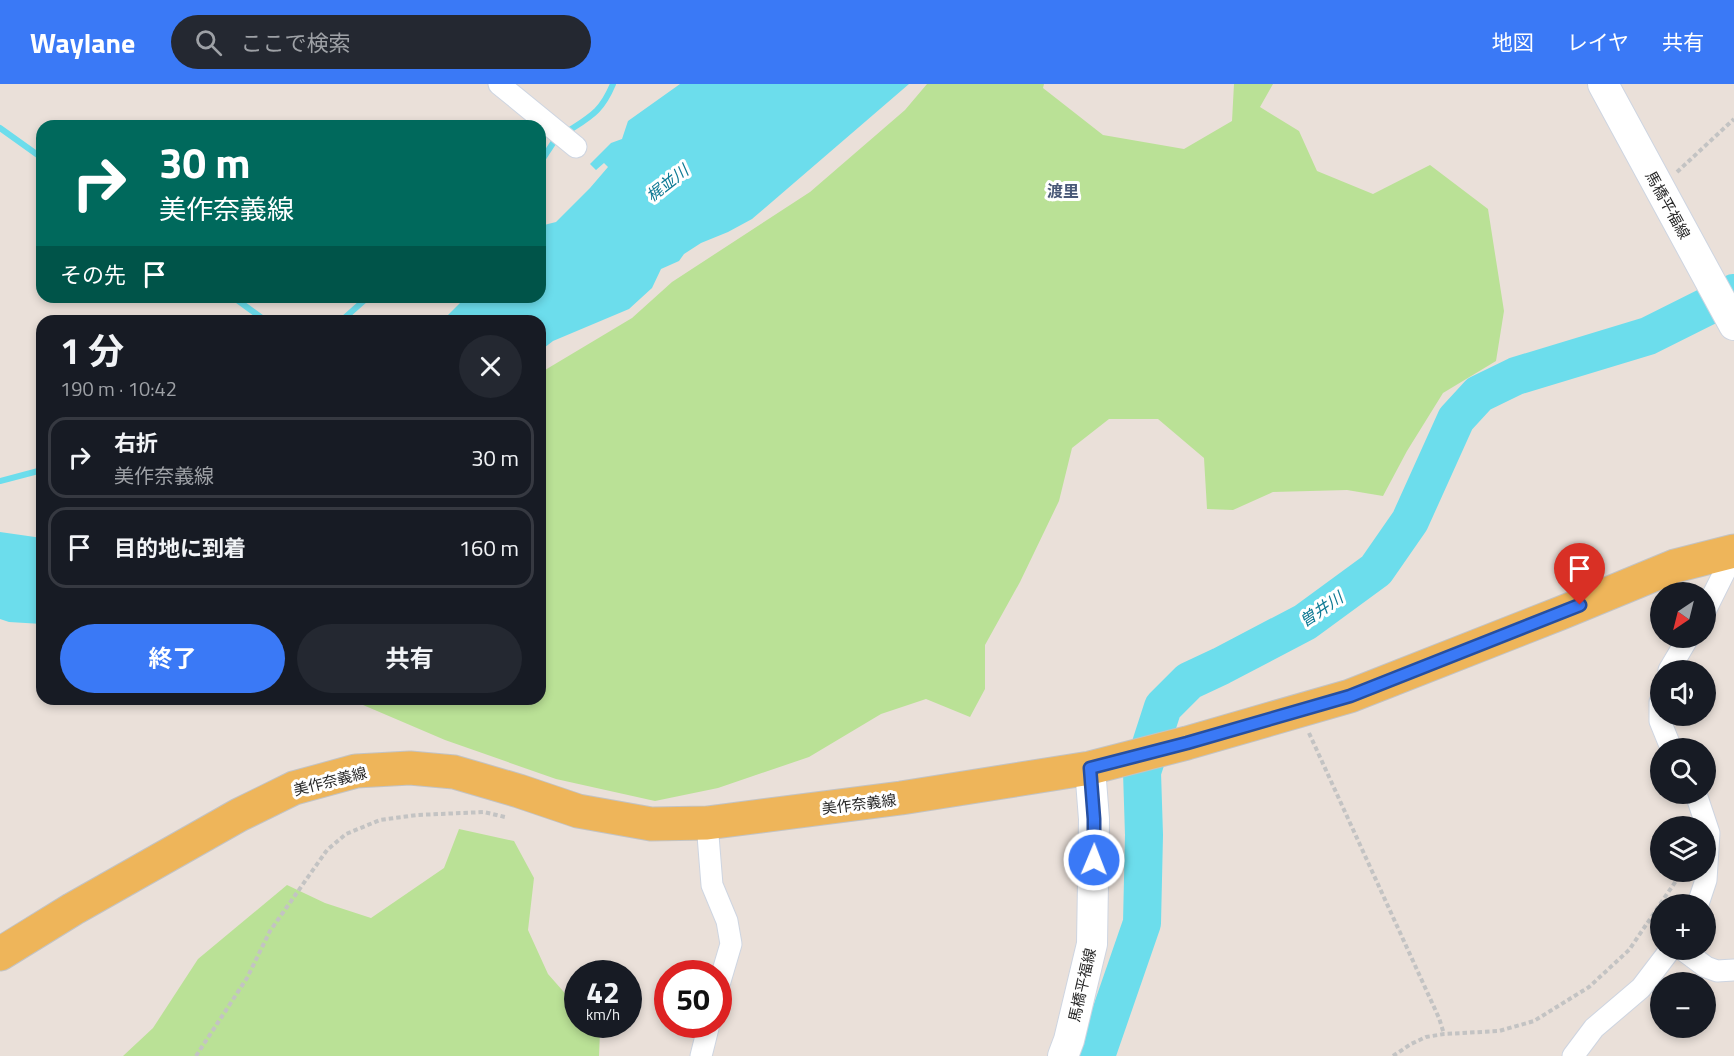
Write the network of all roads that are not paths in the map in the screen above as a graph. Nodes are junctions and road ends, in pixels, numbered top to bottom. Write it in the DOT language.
graph roads {
  1 [pos="499,84"];
  2 [pos="1603,84"];
  3 [pos="543,120"];
  4 [pos="546,122"];
  5 [pos="576,147"];
  6 [pos="1733,324"];
  7 [pos="1731,552"];
  8 [pos="1716,590"];
  9 [pos="1090,768"];
  10 [pos="1699,804"];
  11 [pos="707,823"];
  12 [pos="1701,894"];
  13 [pos="0,954"];
  14 [pos="726,960"];
  15 [pos="1662,960"];
  16 [pos="1697,960"];
  17 [pos="1734,969"];
  18 [pos="706,1038"];
  19 [pos="701,1056"];
  20 [pos="1063,1056"];
  21 [pos="1573,1056"];
  1 -- 3 [label="street"];
  2 -- 6 [label="main road, 馬橋平福線"];
  4 -- 5 [label="street"];
  7 -- 8 [label="street"];
  7 -- 9 [label="main road, 美作奈義線"];
  9 -- 11 [label="main road, 美作奈義線"];
  9 -- 20 [label="main road, 馬橋平福線"];
  10 -- 12 [label="street"];
  11 -- 13 [label="main road, 美作奈義線"];
  11 -- 14 [label="street"];
  15 -- 21 [label="street"];
  16 -- 17 [label="street"];
  18 -- 19 [label="street"];
}
